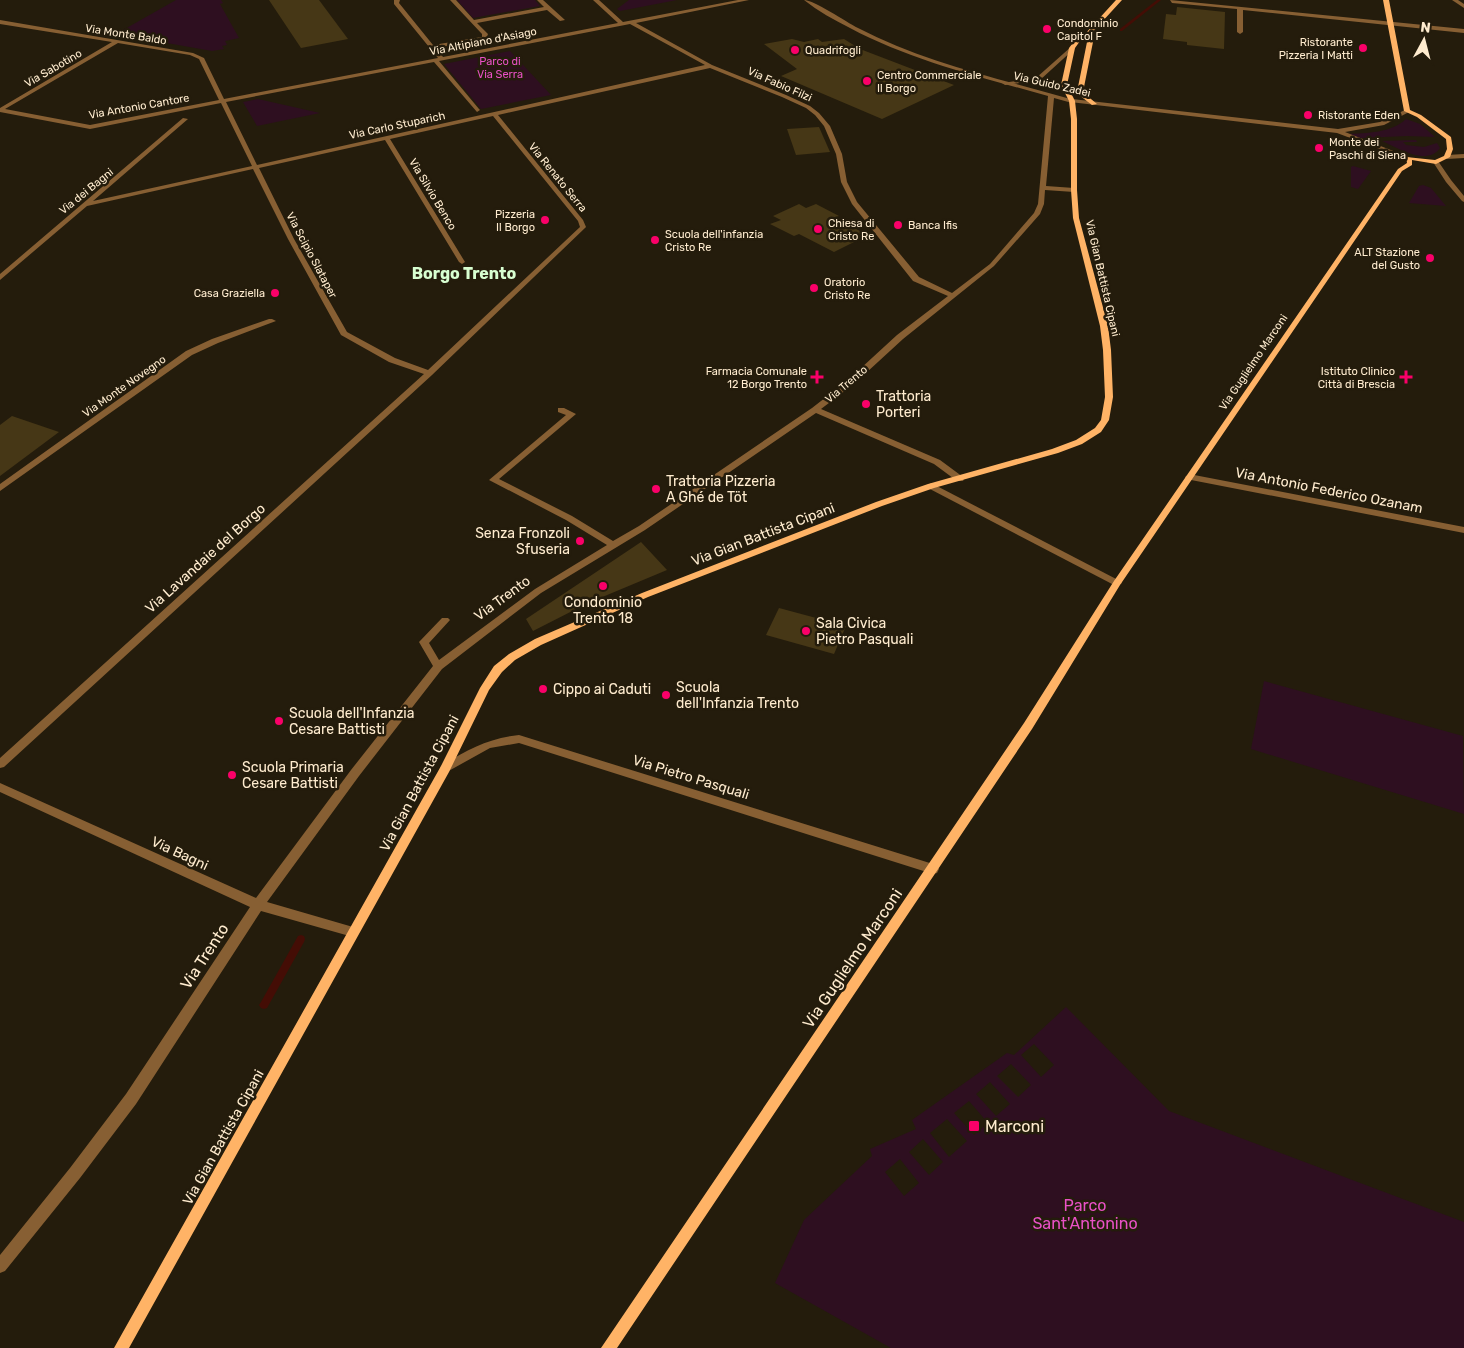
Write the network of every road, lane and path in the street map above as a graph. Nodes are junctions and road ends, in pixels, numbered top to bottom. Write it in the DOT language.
graph roads {
  1 [pos="397,0"];
  2 [pos="453,0"];
  3 [pos="540,0"];
  4 [pos="596,0"];
  5 [pos="746,0"];
  6 [pos="807,0"];
  7 [pos="1119,0"];
  8 [pos="1386,0"];
  9 [pos="1455,0"];
  10 [pos="1172,1"];
  11 [pos="1464,6"];
  12 [pos="548,8"];
  13 [pos="1240,8"];
  14 [pos="562,20"];
  15 [pos="0,22"];
  16 [pos="473,22"];
  17 [pos="630,22"];
  18 [pos="1389,22"];
  19 [pos="622,24"];
  20 [pos="1464,31"];
  21 [pos="1240,32"];
  22 [pos="1087,35"];
  23 [pos="116,42"];
  24 [pos="432,47"];
  25 [pos="1072,48"];
  26 [pos="439,59"];
  27 [pos="710,66"];
  28 [pos="1005,83"];
  29 [pos="1051,95"];
  30 [pos="223,101"];
  31 [pos="1072,101"];
  32 [pos="1094,104"];
  33 [pos="0,110"];
  34 [pos="477,110"];
  35 [pos="1408,111"];
  36 [pos="495,115"];
  37 [pos="185,120"];
  38 [pos="1338,131"];
  39 [pos="387,138"];
  40 [pos="1464,156"];
  41 [pos="1447,157"];
  42 [pos="1408,158"];
  43 [pos="1436,162"];
  44 [pos="254,166"];
  45 [pos="1042,188"];
  46 [pos="1074,190"];
  47 [pos="1464,200"];
  48 [pos="88,204"];
  49 [pos="462,262"];
  50 [pos="0,278"];
  51 [pos="953,296"];
  52 [pos="272,321"];
  53 [pos="429,374"];
  54 [pos="561,410"];
  55 [pos="814,410"];
  56 [pos="1189,476"];
  57 [pos="960,478"];
  58 [pos="931,486"];
  59 [pos="0,488"];
  60 [pos="1464,530"];
  61 [pos="613,545"];
  62 [pos="1117,583"];
  63 [pos="445,620"];
  64 [pos="438,666"];
  65 [pos="0,764"];
  66 [pos="445,769"];
  67 [pos="0,787"];
  68 [pos="933,869"];
  69 [pos="258,905"];
  70 [pos="353,932"];
  71 [pos="0,1266"];
  72 [pos="121,1348"];
  73 [pos="608,1348"];
  1 -- 24 [label="street"];
  2 -- 16 [label="street"];
  3 -- 12 [label="street"];
  4 -- 19 [label="street"];
  5 -- 17 [label="street, Via Altipiano d'Asiago"];
  6 -- 28 [label="street, Via Guido Zadei"];
  7 -- 22 [label="main road"];
  8 -- 18 [label="main road"];
  9 -- 11 [label="street"];
  10 -- 13 [label="street"];
  12 -- 14 [label="street"];
  12 -- 16 [label="street"];
  13 -- 18 [label="street"];
  13 -- 21 [label="street"];
  15 -- 23 [label="street, Via Monte Baldo"];
  16 -- 24 [label="street"];
  17 -- 19 [label="street, Via Altipiano d'Asiago"];
  17 -- 27 [label="street, Via Fabio Filzi"];
  18 -- 20 [label="street"];
  18 -- 35 [label="main road"];
  19 -- 26 [label="street, Via Altipiano d'Asiago"];
  22 -- 25 [label="main road"];
  22 -- 32 [label="main road"];
  23 -- 30 [label="street, Via Monte Baldo"];
  23 -- 33 [label="street, Via Sabotino"];
  24 -- 26 [label="street"];
  25 -- 28 [label="street"];
  25 -- 31 [label="main road"];
  26 -- 30 [label="street, Via Altipiano d'Asiago"];
  26 -- 34 [label="street"];
  27 -- 36 [label="street, Via Carlo Stuparich"];
  27 -- 51 [label="street, Via Fabio Filzi"];
  28 -- 29 [label="street, Via Guido Zadei"];
  29 -- 31 [label="street, Via Guido Zadei"];
  29 -- 45 [label="street, Via Trento"];
  30 -- 33 [label="street, Via Antonio Cantore"];
  30 -- 44 [label="street, Via Scipio Slataper"];
  31 -- 32 [label="street, Via Guido Zadei"];
  31 -- 46 [label="main road, Via Gian Battista Cipani"];
  32 -- 38 [label="street, Via Guido Zadei"];
  35 -- 38 [label="street"];
  35 -- 41 [label="main road"];
  36 -- 39 [label="street, Via Carlo Stuparich"];
  36 -- 53 [label="street, Via Renato Serra"];
  37 -- 48 [label="street, Via dei Bagni"];
  38 -- 42 [label="street"];
  39 -- 44 [label="street, Via Carlo Stuparich"];
  39 -- 49 [label="street, Via Silvio Benco"];
  40 -- 41 [label="street"];
  41 -- 43 [label="main road"];
  42 -- 43 [label="main road"];
  42 -- 56 [label="main road, Via Guglielmo Marconi"];
  43 -- 47 [label="street"];
  44 -- 48 [label="street, Via Carlo Stuparich"];
  44 -- 53 [label="street, Via Scipio Slataper"];
  45 -- 46 [label="street"];
  45 -- 51 [label="street, Via Trento"];
  46 -- 57 [label="main road, Via Gian Battista Cipani"];
  48 -- 50 [label="street, Via dei Bagni"];
  51 -- 55 [label="street, Via Trento"];
  52 -- 59 [label="street, Via Monte Novegno"];
  53 -- 65 [label="street, Via Lavandaie del Borgo"];
  54 -- 61 [label="street"];
  55 -- 57 [label="street"];
  55 -- 61 [label="street, Via Trento"];
  56 -- 60 [label="street, Via Antonio Federico Ozanam"];
  56 -- 62 [label="main road, Via Guglielmo Marconi"];
  57 -- 58 [label="main road, Via Gian Battista Cipani"];
  58 -- 62 [label="street"];
  58 -- 66 [label="main road, Via Gian Battista Cipani"];
  61 -- 64 [label="street, Via Trento"];
  62 -- 68 [label="main road, Via Guglielmo Marconi"];
  63 -- 64 [label="street"];
  64 -- 69 [label="street, Via Trento"];
  66 -- 68 [label="street, Via Pietro Pasquali"];
  66 -- 70 [label="main road, Via Gian Battista Cipani"];
  67 -- 69 [label="street, Via Bagni"];
  68 -- 73 [label="main road, Via Guglielmo Marconi"];
  69 -- 70 [label="street, Via Bagni"];
  69 -- 71 [label="street, Via Trento"];
  70 -- 72 [label="main road, Via Gian Battista Cipani"];
}
